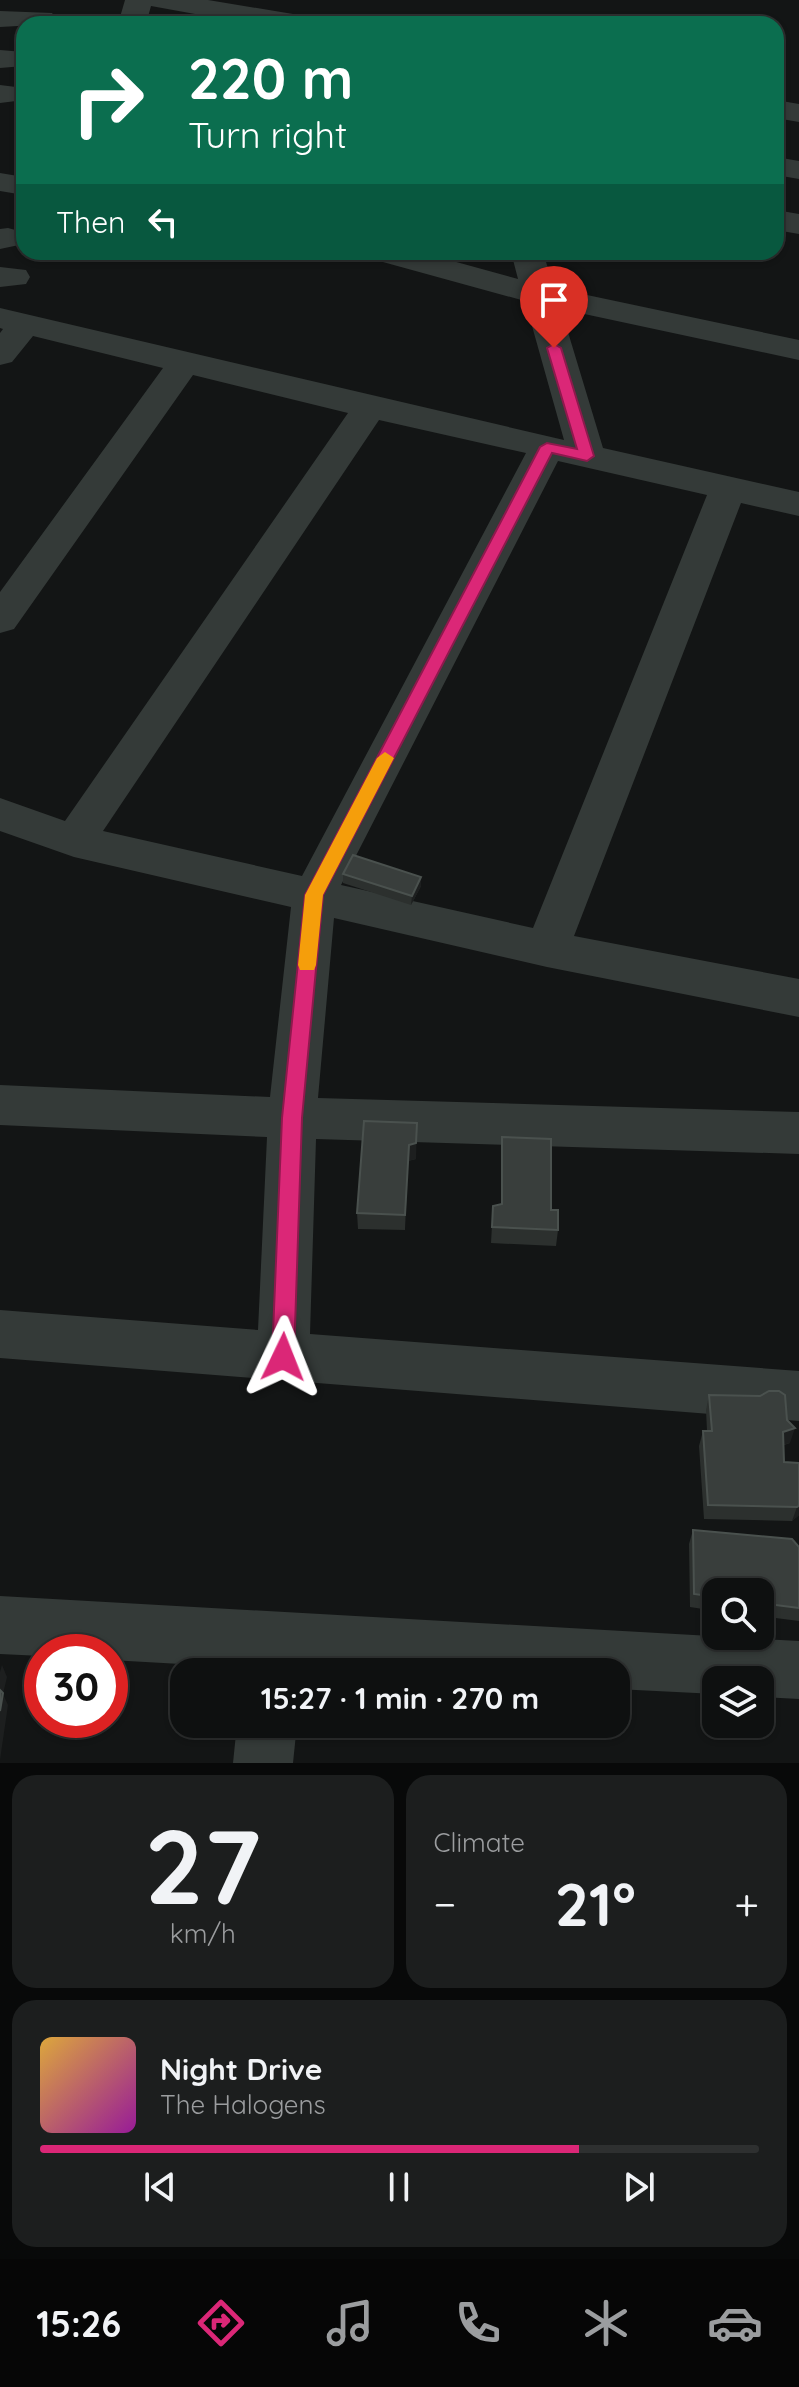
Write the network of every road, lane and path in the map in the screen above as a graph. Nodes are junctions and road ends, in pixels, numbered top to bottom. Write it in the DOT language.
graph roads {
  1 [pos="159,0"];
  2 [pos="249,16"];
  3 [pos="412,260"];
  4 [pos="529,260"];
  5 [pos="537,294"];
  6 [pos="13,320"];
  7 [pos="799,350"];
  8 [pos="0,355"];
  9 [pos="185,362"];
  10 [pos="370,407"];
  11 [pos="567,452"];
  12 [pos="728,488"];
  13 [pos="799,504"];
  14 [pos="0,620"];
  15 [pos="0,814"];
  16 [pos="74,841"];
  17 [pos="314,895"];
  18 [pos="547,949"];
  19 [pos="796,988"];
  20 [pos="0,1105"];
  21 [pos="292,1118"];
  22 [pos="799,1133"];
  23 [pos="0,1334"];
  24 [pos="283,1357"];
  25 [pos="799,1396"];
  26 [pos="0,1625"];
  27 [pos="274,1656"];
  28 [pos="799,1670"];
  29 [pos="266,1738"];
  30 [pos="263,1763"];
  1 -- 2 [label="street"];
  3 -- 5 [label="street"];
  4 -- 5 [label="street"];
  5 -- 7 [label="street"];
  5 -- 11 [label="street"];
  6 -- 8 [label="street"];
  6 -- 9 [label="street"];
  9 -- 10 [label="street"];
  9 -- 14 [label="street"];
  10 -- 11 [label="street"];
  10 -- 16 [label="street"];
  11 -- 12 [label="street"];
  11 -- 17 [label="street"];
  12 -- 13 [label="street"];
  12 -- 18 [label="street"];
  15 -- 16 [label="street"];
  16 -- 17 [label="street"];
  17 -- 18 [label="street"];
  17 -- 21 [label="street"];
  18 -- 19 [label="street"];
  20 -- 21 [label="street"];
  21 -- 22 [label="street"];
  21 -- 24 [label="street"];
  23 -- 24 [label="street"];
  24 -- 25 [label="street"];
  26 -- 27 [label="street"];
  27 -- 28 [label="street"];
  29 -- 30 [label="street"];
}
